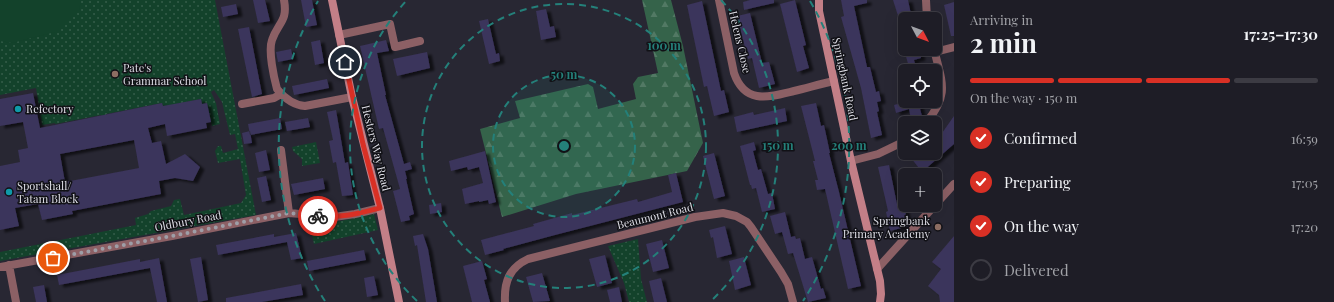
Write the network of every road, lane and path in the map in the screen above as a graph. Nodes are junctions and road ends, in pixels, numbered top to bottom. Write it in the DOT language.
graph roads {
  1 [pos="284,0"];
  2 [pos="332,0"];
  3 [pos="719,0"];
  4 [pos="819,0"];
  5 [pos="926,0"];
  6 [pos="927,12"];
  7 [pos="339,35"];
  8 [pos="420,41"];
  9 [pos="954,47"];
  10 [pos="942,49"];
  11 [pos="935,56"];
  12 [pos="834,81"];
  13 [pos="281,94"];
  14 [pos="352,97"];
  15 [pos="242,104"];
  16 [pos="931,116"];
  17 [pos="898,144"];
  18 [pos="281,150"];
  19 [pos="852,161"];
  20 [pos="954,184"];
  21 [pos="942,197"];
  22 [pos="380,208"];
  23 [pos="929,212"];
  24 [pos="289,213"];
  25 [pos="9,265"];
  26 [pos="0,267"];
  27 [pos="877,269"];
  28 [pos="16,302"];
  29 [pos="399,302"];
  30 [pos="504,302"];
  31 [pos="793,302"];
  32 [pos="880,302"];
  1 -- 13 [label="street"];
  2 -- 7 [label="street, Hesters Way Road"];
  3 -- 12 [label="street, Helens Close"];
  4 -- 12 [label="street, Springbank Road"];
  5 -- 6 [label="street"];
  7 -- 8 [label="street"];
  7 -- 14 [label="street, Hesters Way Road"];
  9 -- 10 [label="street"];
  11 -- 16 [label="street"];
  12 -- 19 [label="street, Springbank Road"];
  13 -- 14 [label="street"];
  13 -- 15 [label="street"];
  14 -- 22 [label="street, Hesters Way Road"];
  17 -- 19 [label="street"];
  18 -- 24 [label="street"];
  19 -- 27 [label="street, Springbank Road"];
  20 -- 21 [label="street"];
  22 -- 24 [label="street, Oldbury Road"];
  22 -- 29 [label="street, Hesters Way Road"];
  23 -- 27 [label="street"];
  24 -- 25 [label="street, Oldbury Road"];
  25 -- 26 [label="street, Oldbury Road"];
  25 -- 28 [label="street"];
  27 -- 32 [label="street, Springbank Road"];
  30 -- 31 [label="street, Beaumont Road"];
}
